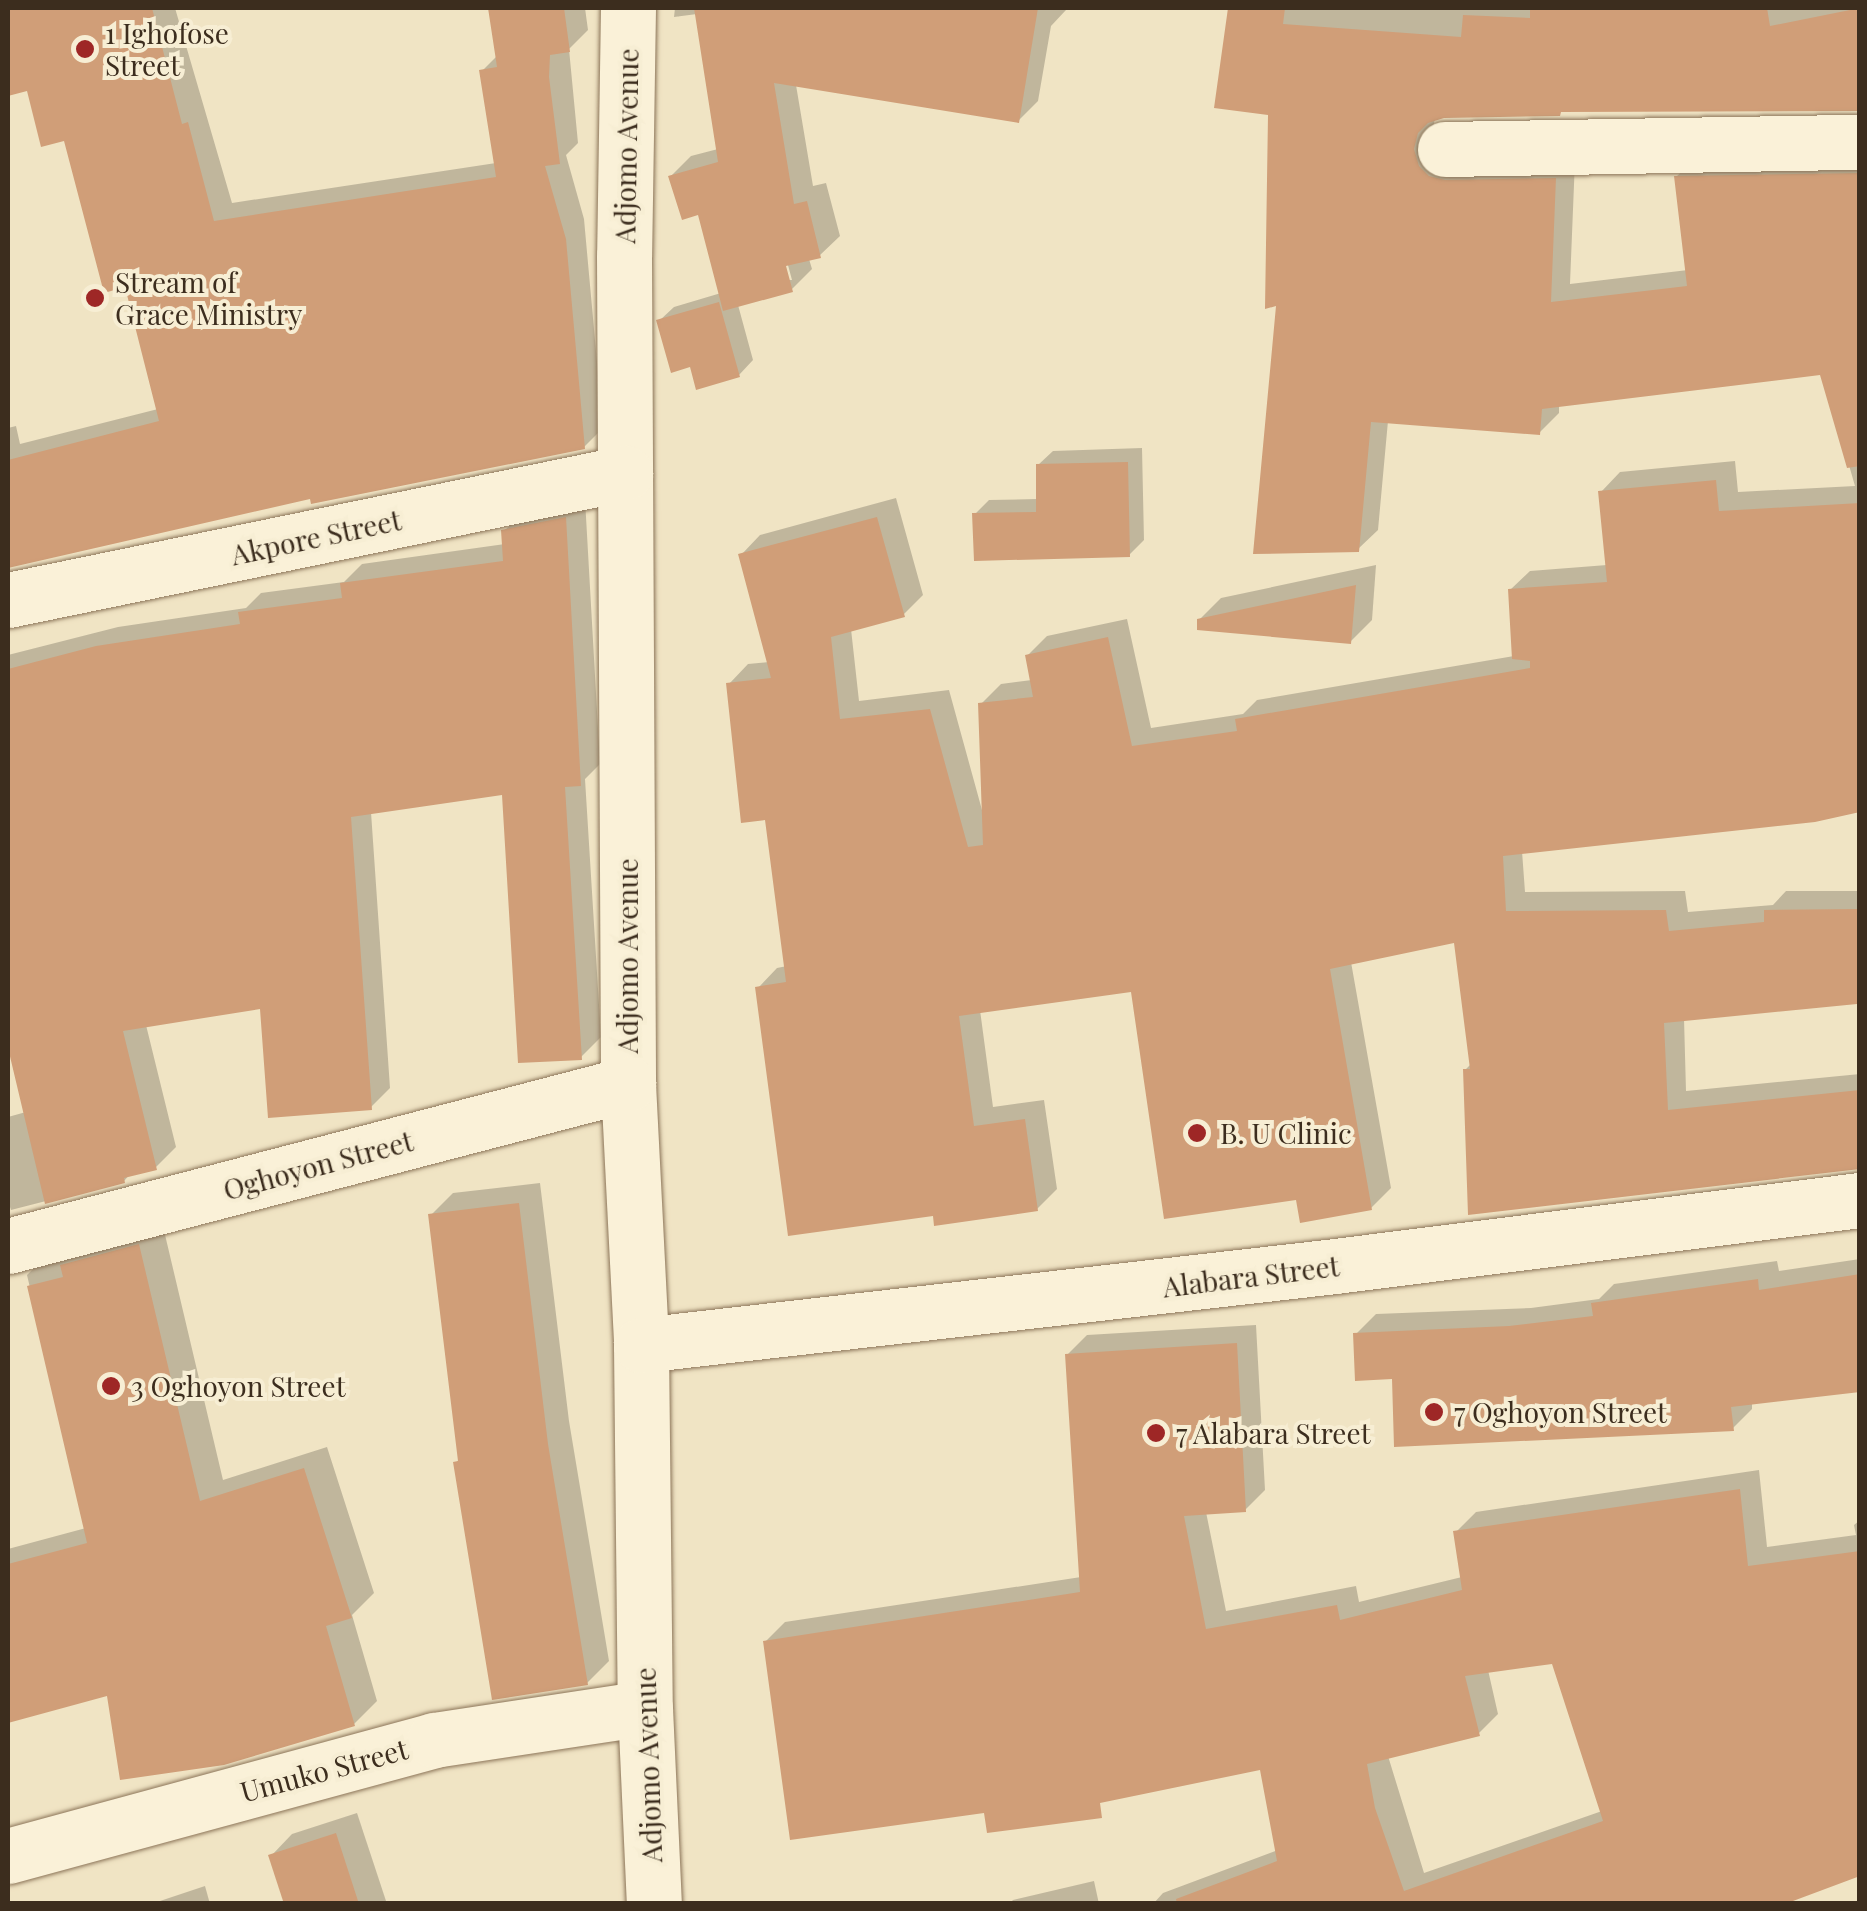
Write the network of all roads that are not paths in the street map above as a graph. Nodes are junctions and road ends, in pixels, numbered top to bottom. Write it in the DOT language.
graph roads {
  1 [pos="628,8"];
  2 [pos="1860,142"];
  3 [pos="1446,149"];
  4 [pos="625,474"];
  5 [pos="8,600"];
  6 [pos="628,1084"];
  7 [pos="1860,1200"];
  8 [pos="8,1246"];
  9 [pos="641,1345"];
  10 [pos="645,1708"];
  11 [pos="8,1856"];
  12 [pos="654,1904"];
  1 -- 4 [label="street, Adjomo Avenue"];
  2 -- 3 [label="street"];
  4 -- 5 [label="street, Akpore Street"];
  4 -- 6 [label="street, Adjomo Avenue"];
  6 -- 8 [label="street, Oghoyon Street"];
  6 -- 9 [label="street, Adjomo Avenue"];
  7 -- 9 [label="street, Alabara Street"];
  9 -- 10 [label="street, Adjomo Avenue"];
  10 -- 11 [label="street, Umuko Street"];
  10 -- 12 [label="street, Adjomo Avenue"];
}
